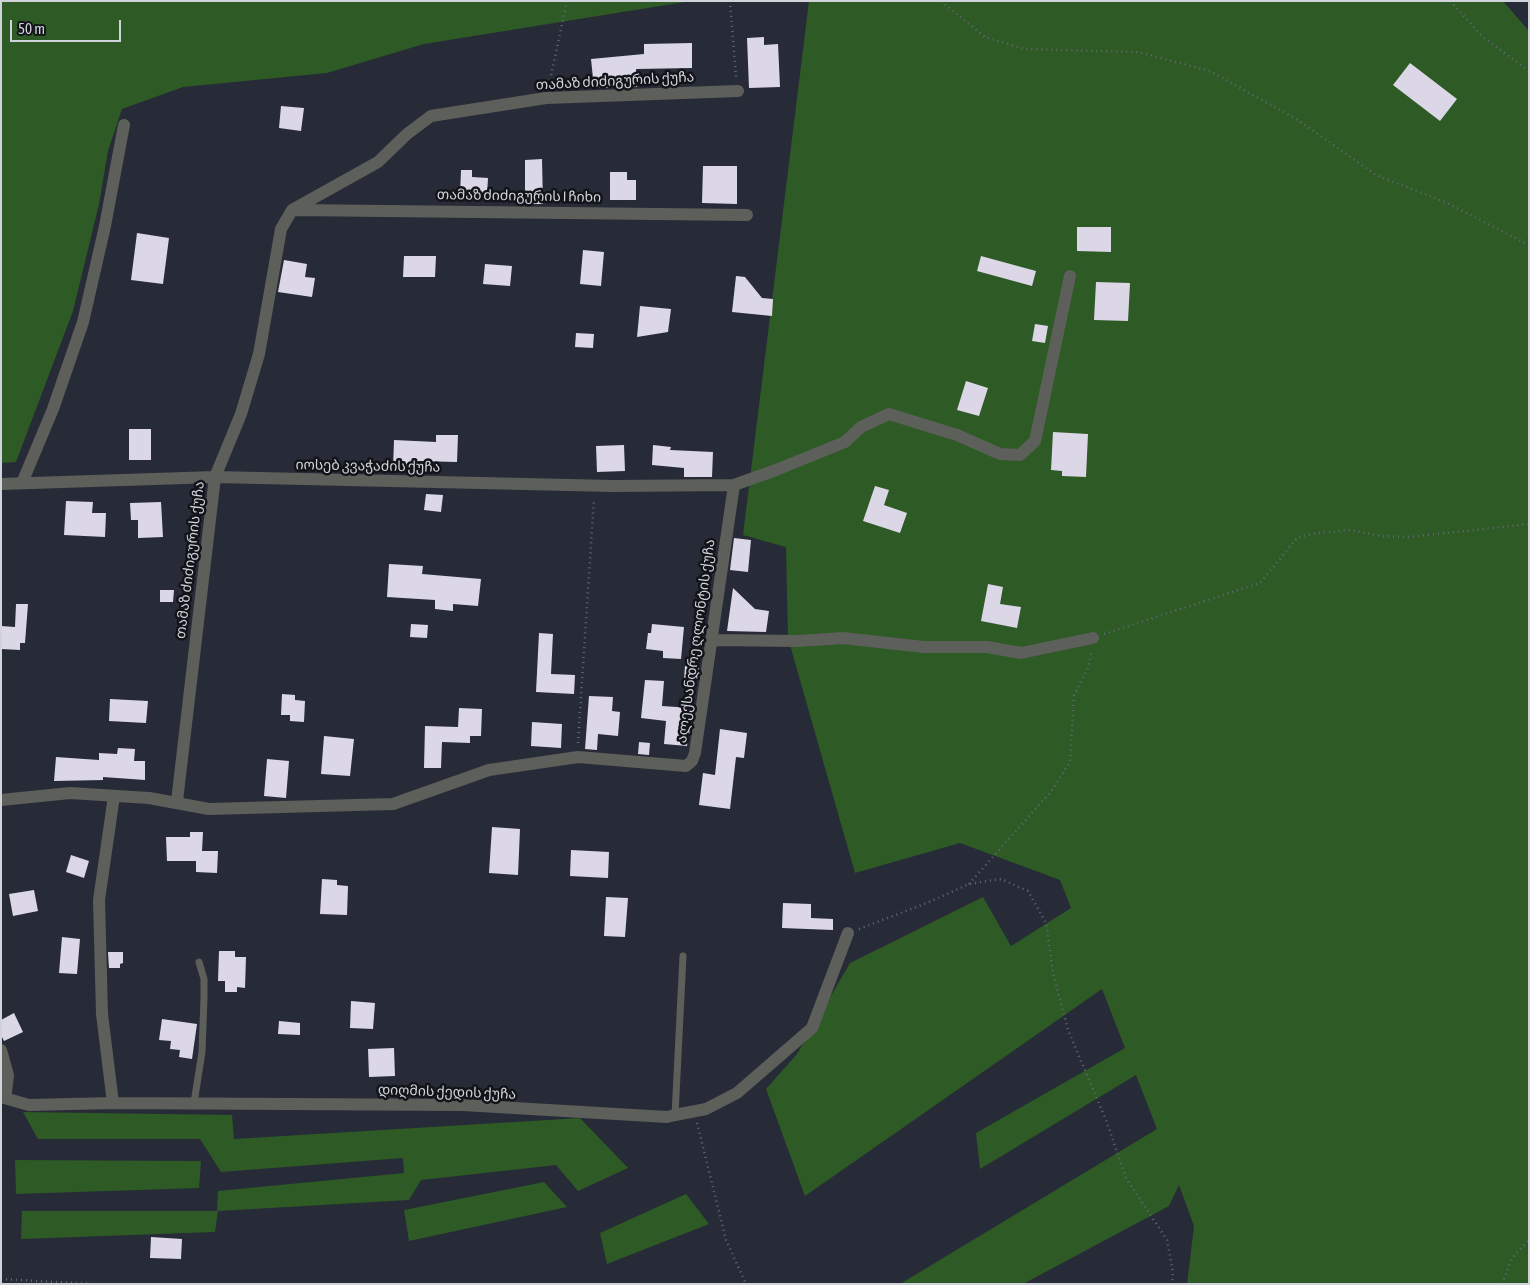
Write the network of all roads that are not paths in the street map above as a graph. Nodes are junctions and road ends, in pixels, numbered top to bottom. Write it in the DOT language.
graph roads {
  1 [pos="738,91"];
  2 [pos="124,125"];
  3 [pos="292,210"];
  4 [pos="747,215"];
  5 [pos="1070,276"];
  6 [pos="215,477"];
  7 [pos="22,483"];
  8 [pos="1,484"];
  9 [pos="734,485"];
  10 [pos="1093,638"];
  11 [pos="713,640"];
  12 [pos="114,796"];
  13 [pos="1,800"];
  14 [pos="177,801"];
  15 [pos="848,933"];
  16 [pos="683,956"];
  17 [pos="199,962"];
  18 [pos="1,1050"];
  19 [pos="1,1098"];
  20 [pos="113,1103"];
  21 [pos="194,1103"];
  22 [pos="675,1115"];
  1 -- 3 [label="street, თამაზ ძიძიგურის ქუჩა"];
  2 -- 7 [label="street"];
  3 -- 4 [label="street, თამაზ ძიძიგურის I ჩიხი"];
  3 -- 6 [label="street, თამაზ ძიძიგურის ქუჩა"];
  5 -- 9 [label="street"];
  6 -- 7 [label="street, იოსებ კვაჭაძის ქუჩა"];
  6 -- 9 [label="street, იოსებ კვაჭაძის ქუჩა"];
  6 -- 14 [label="street, თამაზ ძიძიგურის ქუჩა"];
  7 -- 8 [label="street, იოსებ კვაჭაძის ქუჩა"];
  9 -- 11 [label="street, ალექსანდრე ღლონტის ქუჩა"];
  10 -- 11 [label="street"];
  11 -- 14 [label="street, ალექსანდრე ღლონტის ქუჩა"];
  12 -- 13 [label="street, ალექსანდრე ღლონტის ქუჩა"];
  12 -- 14 [label="street, ალექსანდრე ღლონტის ქუჩა"];
  12 -- 20 [label="street"];
  15 -- 22 [label="street, დიღმის ქედის ქუჩა"];
  16 -- 22 [label="lane"];
  17 -- 21 [label="lane"];
  18 -- 19 [label="street, დიღმის ქედის ქუჩა"];
  19 -- 20 [label="street, დიღმის ქედის ქუჩა"];
  20 -- 21 [label="street, დიღმის ქედის ქუჩა"];
  21 -- 22 [label="street, დიღმის ქედის ქუჩა"];
}
